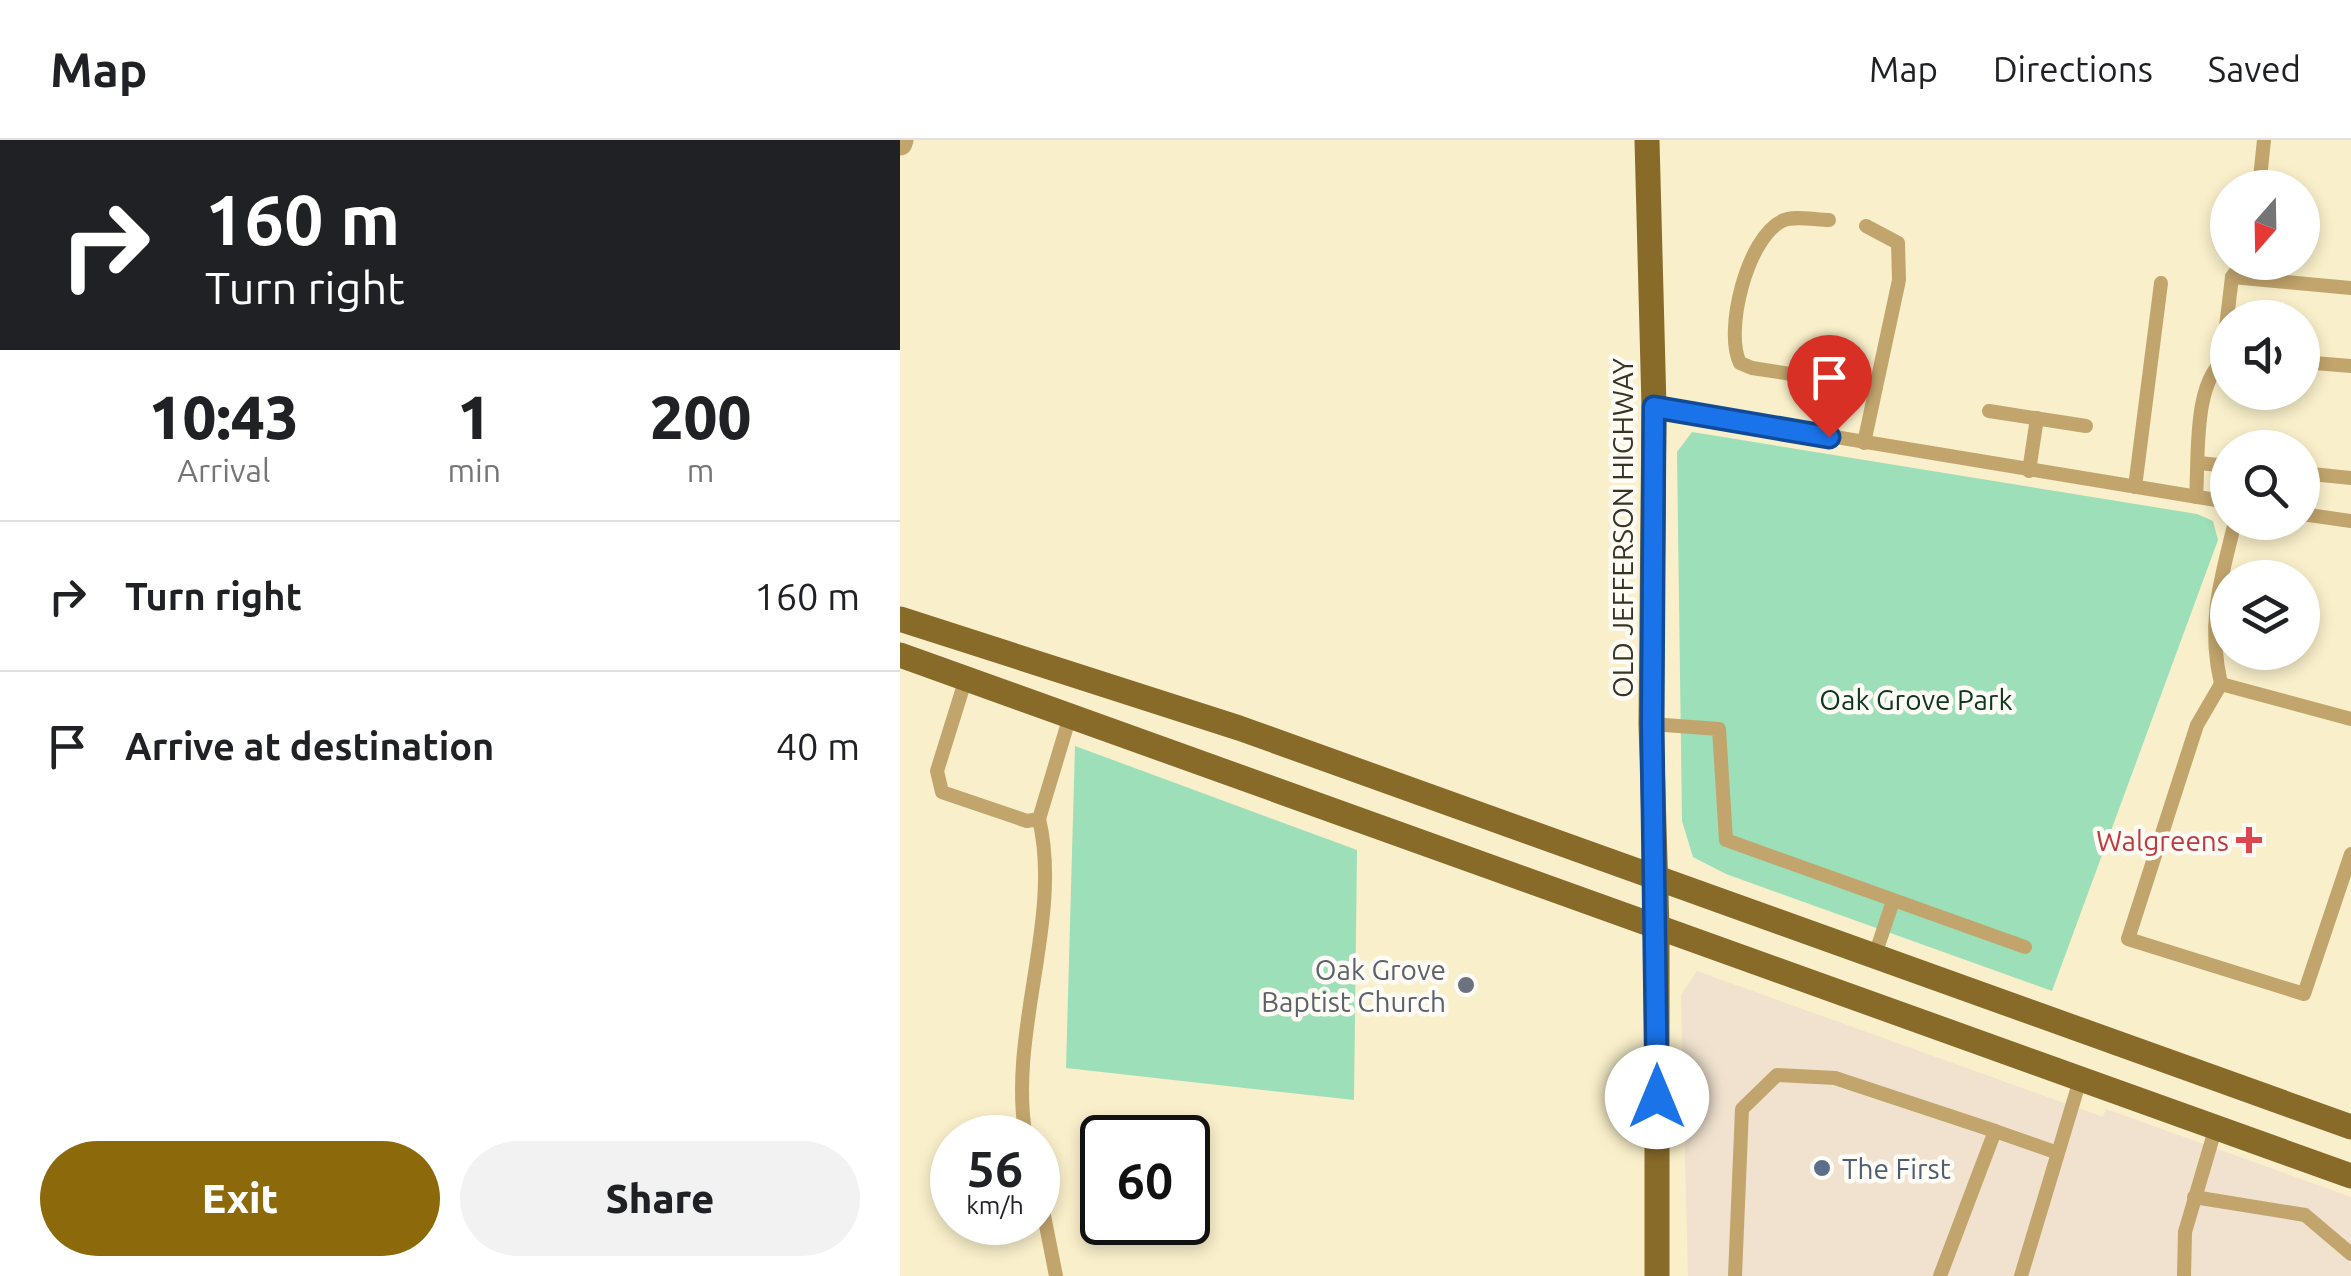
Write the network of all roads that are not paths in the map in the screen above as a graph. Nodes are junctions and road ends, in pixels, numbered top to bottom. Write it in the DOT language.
graph roads {
  1 [pos="1647,140"];
  2 [pos="2264,140"];
  3 [pos="2261,170"];
  4 [pos="1828,220"];
  5 [pos="1866,226"];
  6 [pos="2264,280"];
  7 [pos="2161,283"];
  8 [pos="2351,288"];
  9 [pos="2320,363"];
  10 [pos="2351,366"];
  11 [pos="2210,378"];
  12 [pos="1876,387"];
  13 [pos="1654,407"];
  14 [pos="1988,410"];
  15 [pos="2036,418"];
  16 [pos="2086,426"];
  17 [pos="1864,443"];
  18 [pos="2199,463"];
  19 [pos="2210,464"];
  20 [pos="2029,472"];
  21 [pos="2320,475"];
  22 [pos="2351,478"];
  23 [pos="2135,487"];
  24 [pos="2196,497"];
  25 [pos="2210,499"];
  26 [pos="2320,517"];
  27 [pos="2351,522"];
  28 [pos="2231,540"];
  29 [pos="900,619"];
  30 [pos="900,655"];
  31 [pos="966,678"];
  32 [pos="2221,684"];
  33 [pos="1070,716"];
  34 [pos="2351,718"];
  35 [pos="1652,724"];
  36 [pos="1040,818"];
  37 [pos="2351,854"];
  38 [pos="1655,875"];
  39 [pos="1893,901"];
  40 [pos="1657,928"];
  41 [pos="2025,947"];
  42 [pos="1875,955"];
  43 [pos="2080,1080"];
  44 [pos="1022,1115"];
  45 [pos="2351,1127"];
  46 [pos="2214,1130"];
  47 [pos="1995,1131"];
  48 [pos="2055,1152"];
  49 [pos="2351,1176"];
  50 [pos="2194,1197"];
  51 [pos="1050,1245"];
  52 [pos="2351,1254"];
  53 [pos="1056,1276"];
  54 [pos="1657,1276"];
  55 [pos="1734,1276"];
  56 [pos="1940,1276"];
  57 [pos="2021,1276"];
  58 [pos="2184,1276"];
  1 -- 13 [label="main road, OLD JEFFERSON HIGHWAY"];
  2 -- 3 [label="lane"];
  4 -- 12 [label="lane"];
  5 -- 12 [label="lane"];
  6 -- 8 [label="lane"];
  7 -- 23 [label="lane"];
  9 -- 10 [label="lane"];
  11 -- 18 [label="lane"];
  12 -- 17 [label="lane"];
  13 -- 17 [label="lane"];
  13 -- 35 [label="main road, OLD JEFFERSON HIGHWAY"];
  14 -- 15 [label="lane"];
  15 -- 16 [label="lane"];
  15 -- 20 [label="lane"];
  17 -- 20 [label="lane"];
  18 -- 19 [label="lane"];
  18 -- 24 [label="lane"];
  20 -- 23 [label="lane"];
  21 -- 22 [label="lane"];
  23 -- 24 [label="lane"];
  24 -- 25 [label="lane"];
  26 -- 27 [label="lane"];
  28 -- 32 [label="lane"];
  29 -- 38 [label="main road"];
  30 -- 31 [label="main road"];
  31 -- 33 [label="main road"];
  31 -- 36 [label="lane"];
  32 -- 34 [label="lane"];
  32 -- 37 [label="lane"];
  33 -- 36 [label="lane"];
  33 -- 40 [label="main road"];
  35 -- 38 [label="main road, OLD JEFFERSON HIGHWAY"];
  35 -- 39 [label="lane"];
  36 -- 44 [label="lane"];
  38 -- 40 [label="main road, OLD JEFFERSON HIGHWAY"];
  38 -- 42 [label="main road"];
  39 -- 41 [label="lane"];
  39 -- 42 [label="lane"];
  40 -- 43 [label="main road"];
  40 -- 54 [label="main road, OLD JEFFERSON HIGHWAY"];
  42 -- 45 [label="main road"];
  43 -- 46 [label="main road"];
  43 -- 48 [label="lane"];
  46 -- 49 [label="main road"];
  46 -- 50 [label="lane"];
  47 -- 48 [label="lane"];
  47 -- 55 [label="lane"];
  47 -- 56 [label="lane"];
  48 -- 57 [label="lane"];
  50 -- 52 [label="lane"];
  50 -- 58 [label="lane"];
  51 -- 53 [label="lane"];
}
